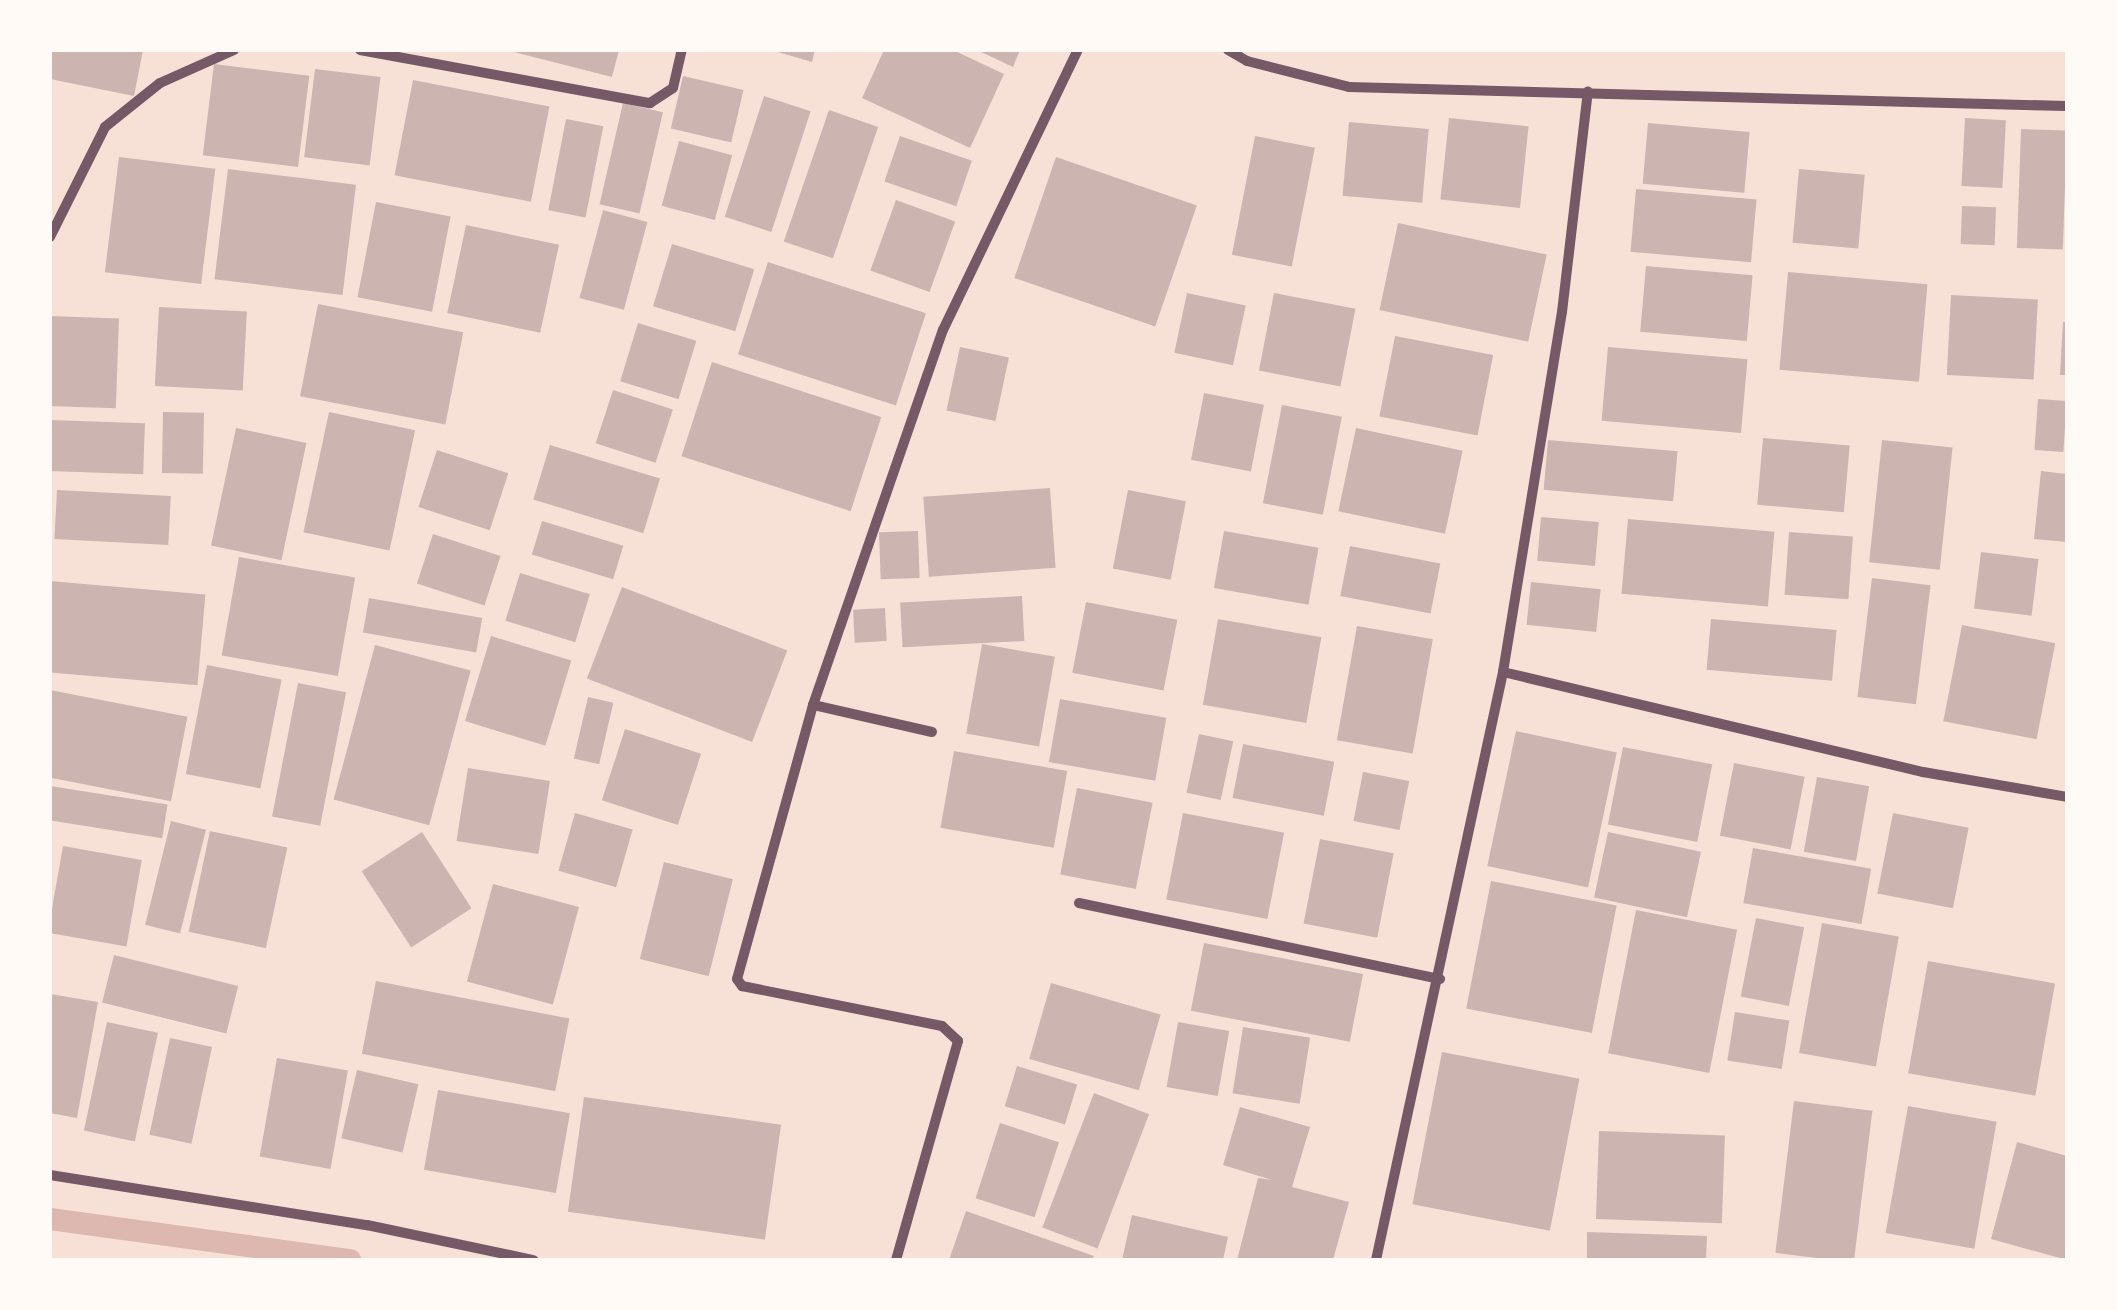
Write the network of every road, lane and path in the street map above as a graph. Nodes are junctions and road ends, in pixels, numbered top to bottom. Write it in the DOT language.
graph roads {
  1 [pos="234,50"];
  2 [pos="360,50"];
  3 [pos="682,50"];
  4 [pos="1078,50"];
  5 [pos="1228,50"];
  6 [pos="1588,92"];
  7 [pos="2067,106"];
  8 [pos="50,238"];
  9 [pos="1503,672"];
  10 [pos="813,705"];
  11 [pos="932,732"];
  12 [pos="2067,797"];
  13 [pos="1079,903"];
  14 [pos="1440,979"];
  15 [pos="50,1175"];
  16 [pos="534,1260"];
  17 [pos="896,1260"];
  18 [pos="1376,1260"];
  1 -- 8 [label="street"];
  2 -- 3 [label="street"];
  4 -- 10 [label="street"];
  5 -- 6 [label="street"];
  6 -- 7 [label="street"];
  6 -- 9 [label="street"];
  9 -- 12 [label="street"];
  9 -- 14 [label="street"];
  10 -- 11 [label="street"];
  10 -- 17 [label="street"];
  13 -- 14 [label="street"];
  14 -- 18 [label="street"];
  15 -- 16 [label="street"];
}
